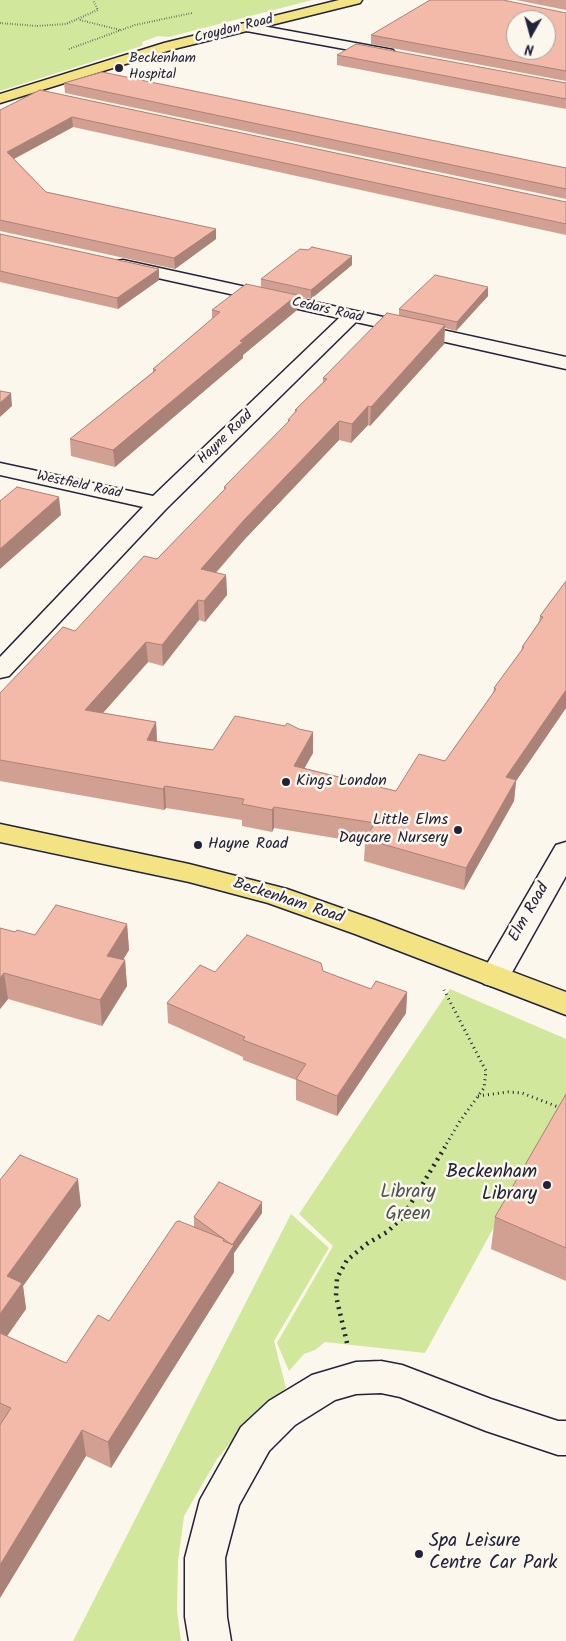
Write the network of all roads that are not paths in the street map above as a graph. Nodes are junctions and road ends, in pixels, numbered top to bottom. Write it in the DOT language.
graph roads {
  1 [pos="355,0"];
  2 [pos="246,27"];
  3 [pos="401,56"];
  4 [pos="24,90"];
  5 [pos="53,96"];
  6 [pos="0,99"];
  7 [pos="104,261"];
  8 [pos="352,316"];
  9 [pos="566,363"];
  10 [pos="0,469"];
  11 [pos="158,504"];
  12 [pos="0,671"];
  13 [pos="0,833"];
  14 [pos="566,851"];
  15 [pos="494,976"];
  16 [pos="566,1004"];
  17 [pos="566,1438"];
  18 [pos="210,1641"];
  1 -- 2 [label="main road, Croydon Road"];
  2 -- 3 [label="street"];
  2 -- 4 [label="main road, Croydon Road"];
  4 -- 5 [label="street"];
  4 -- 6 [label="main road, Croydon Road"];
  7 -- 8 [label="street, Cedars Road"];
  8 -- 9 [label="street, Cedars Road"];
  8 -- 11 [label="street, Hayne Road"];
  10 -- 11 [label="street, Westfield Road"];
  11 -- 12 [label="street, Hayne Road"];
  13 -- 15 [label="main road, Beckenham Road"];
  14 -- 15 [label="street, Elm Road"];
  15 -- 16 [label="main road, Beckenham Road"];
  17 -- 18 [label="street"];
}
